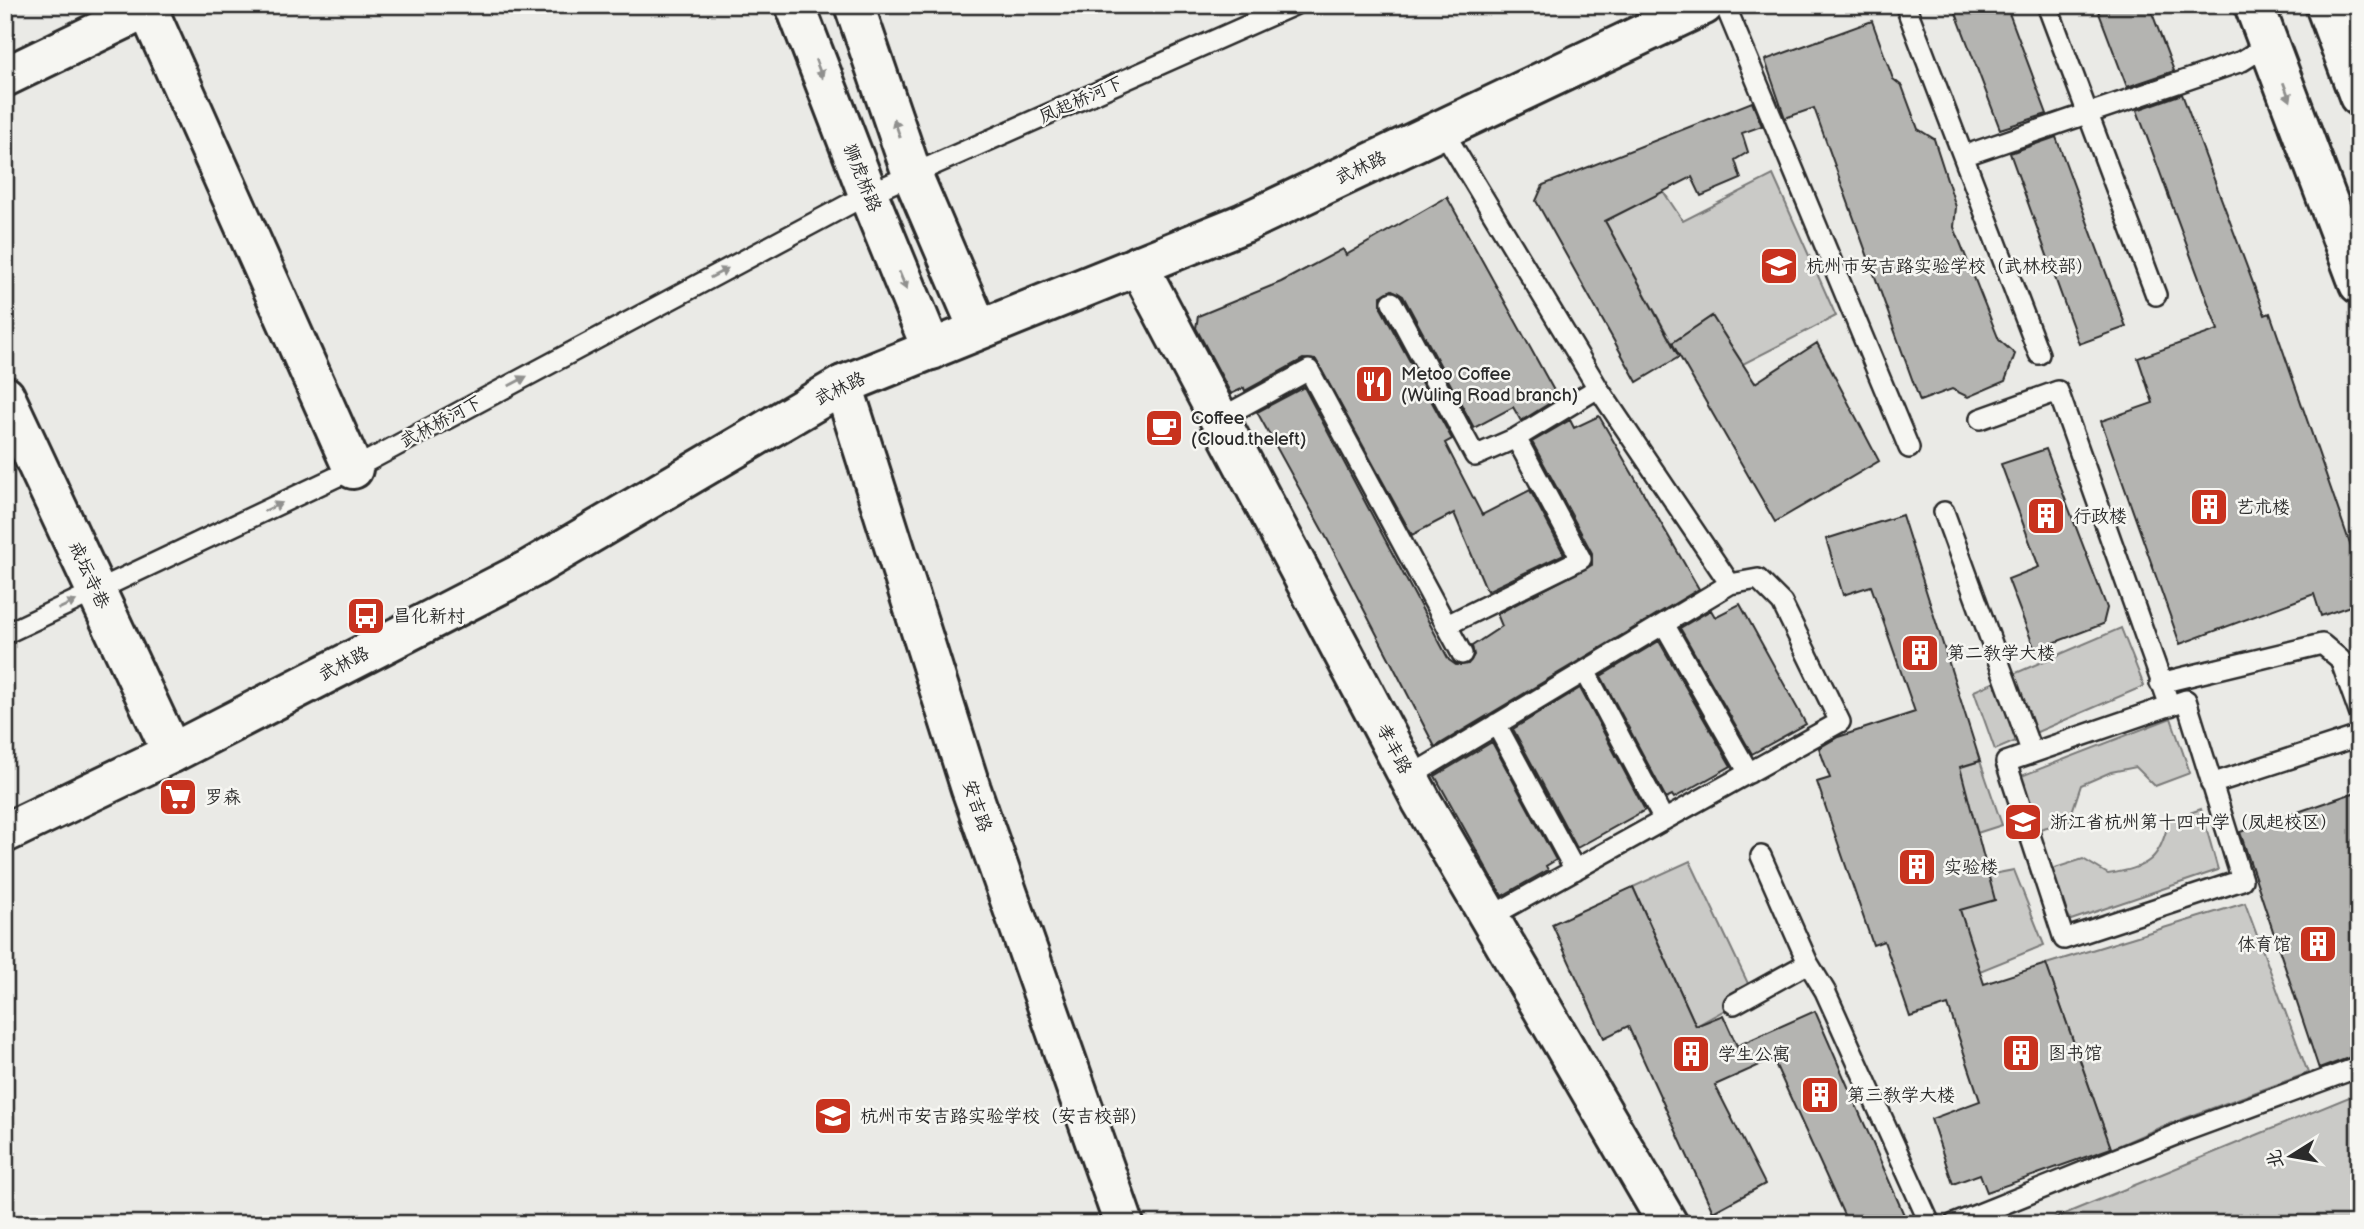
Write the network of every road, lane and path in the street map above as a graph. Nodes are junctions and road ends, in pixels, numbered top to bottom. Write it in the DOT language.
graph roads {
  1 [pos="795,5"];
  2 [pos="854,5"];
  3 [pos="1294,5"];
  4 [pos="1704,5"];
  5 [pos="1725,5"];
  6 [pos="2047,5"];
  7 [pos="2255,5"];
  8 [pos="2325,5"];
  9 [pos="149,6"];
  10 [pos="1906,7"];
  11 [pos="2269,44"];
  12 [pos="5,77"];
  13 [pos="2359,96"];
  14 [pos="2086,114"];
  15 [pos="1442,129"];
  16 [pos="1963,156"];
  17 [pos="912,174"];
  18 [pos="867,194"];
  19 [pos="1138,265"];
  20 [pos="2359,284"];
  21 [pos="2156,295"];
  22 [pos="1392,302"];
  23 [pos="978,328"];
  24 [pos="932,350"];
  25 [pos="2039,355"];
  26 [pos="843,385"];
  27 [pos="1598,388"];
  28 [pos="5,396"];
  29 [pos="1219,419"];
  30 [pos="1980,419"];
  31 [pos="1516,438"];
  32 [pos="1909,449"];
  33 [pos="353,469"];
  34 [pos="1944,512"];
  35 [pos="1730,584"];
  36 [pos="97,591"];
  37 [pos="1664,624"];
  38 [pos="1447,625"];
  39 [pos="5,634"];
  40 [pos="1462,654"];
  41 [pos="1585,671"];
  42 [pos="2160,683"];
  43 [pos="2170,706"];
  44 [pos="2359,712"];
  45 [pos="1496,724"];
  46 [pos="2359,736"];
  47 [pos="172,753"];
  48 [pos="2032,753"];
  49 [pos="1749,773"];
  50 [pos="1409,777"];
  51 [pos="2211,784"];
  52 [pos="1664,820"];
  53 [pos="5,833"];
  54 [pos="1761,856"];
  55 [pos="1575,870"];
  56 [pos="1488,918"];
  57 [pos="1808,963"];
  58 [pos="1734,1004"];
  59 [pos="2359,1067"];
  60 [pos="1124,1224"];
  61 [pos="1668,1224"];
  62 [pos="1930,1224"];
  63 [pos="1954,1224"];
  1 -- 18 [label="street, 狮虎桥路, one-way"];
  17 -- 2 [label="street, one-way"];
  3 -- 17 [label="lane, 凤起桥河下"];
  4 -- 15 [label="street, 武林路"];
  5 -- 32 [label="lane"];
  6 -- 14 [label="lane"];
  7 -- 11 [label="street"];
  8 -- 13 [label="street"];
  9 -- 12 [label="street"];
  9 -- 33 [label="street"];
  10 -- 16 [label="lane"];
  11 -- 14 [label="lane"];
  11 -- 20 [label="street, one-way"];
  14 -- 16 [label="lane"];
  14 -- 21 [label="lane"];
  15 -- 19 [label="street, 武林路"];
  15 -- 27 [label="lane"];
  16 -- 25 [label="lane"];
  17 -- 18 [label="lane, 凤起桥河下"];
  17 -- 23 [label="street"];
  18 -- 24 [label="street, 狮虎桥路, one-way"];
  33 -- 18 [label="lane, 武林桥河下, one-way"];
  19 -- 23 [label="street, 武林路"];
  19 -- 29 [label="street, 孝丰路"];
  22 -- 31 [label="lane"];
  23 -- 24 [label="street, 武林路"];
  24 -- 26 [label="street, 武林路"];
  26 -- 47 [label="street, 武林路"];
  26 -- 60 [label="street, 安吉路"];
  27 -- 31 [label="lane"];
  27 -- 35 [label="lane"];
  28 -- 36 [label="street, 戒坛寺巷"];
  29 -- 38 [label="lane"];
  29 -- 50 [label="street, 孝丰路"];
  30 -- 42 [label="lane"];
  31 -- 38 [label="lane"];
  36 -- 33 [label="lane, 武林桥河下, one-way"];
  34 -- 48 [label="lane"];
  35 -- 37 [label="lane"];
  35 -- 49 [label="lane"];
  39 -- 36 [label="lane, 武林桥河下, one-way"];
  36 -- 47 [label="street, 戒坛寺巷"];
  37 -- 41 [label="lane"];
  37 -- 49 [label="lane"];
  38 -- 40 [label="lane"];
  41 -- 45 [label="lane"];
  41 -- 52 [label="lane"];
  42 -- 43 [label="lane"];
  42 -- 44 [label="lane"];
  43 -- 48 [label="lane"];
  43 -- 51 [label="lane"];
  45 -- 50 [label="lane"];
  45 -- 55 [label="lane"];
  46 -- 51 [label="lane"];
  47 -- 53 [label="street, 武林路"];
  48 -- 51 [label="lane"];
  49 -- 52 [label="lane"];
  50 -- 56 [label="street, 孝丰路"];
  52 -- 55 [label="lane"];
  54 -- 57 [label="lane"];
  55 -- 56 [label="lane"];
  56 -- 61 [label="street, 孝丰路"];
  57 -- 58 [label="lane"];
  57 -- 62 [label="lane"];
  59 -- 63 [label="lane"];
}
